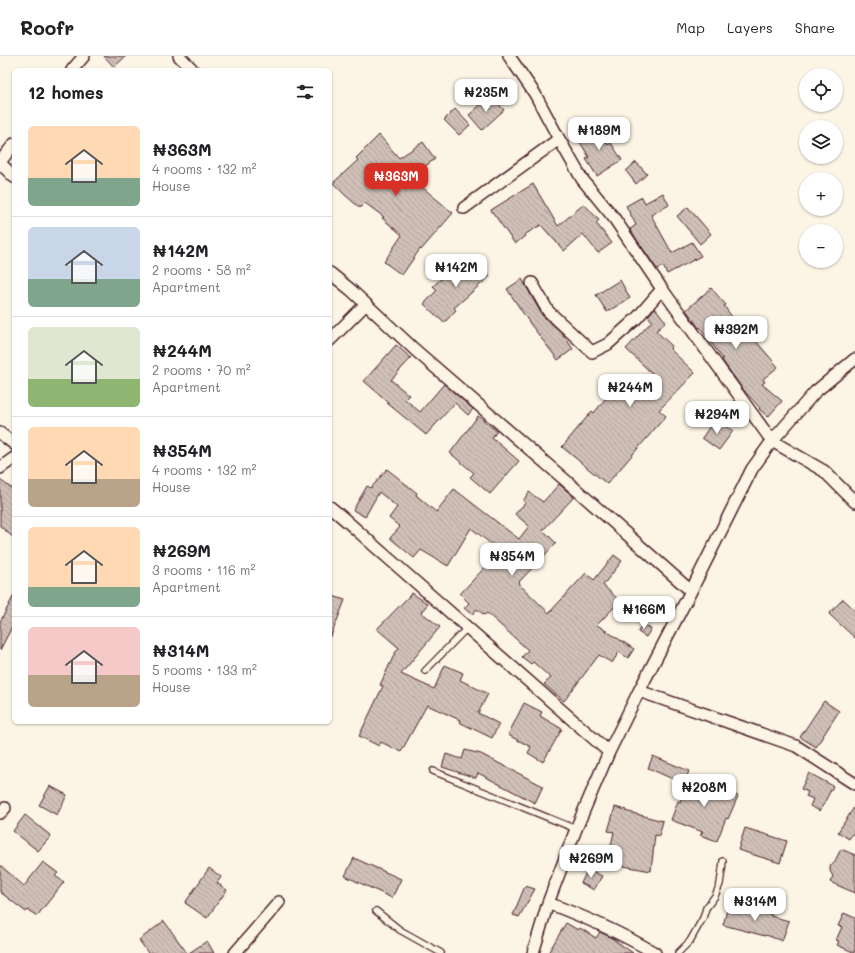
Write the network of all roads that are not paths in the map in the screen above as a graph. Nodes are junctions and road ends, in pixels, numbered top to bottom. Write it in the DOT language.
graph roads {
  1 [pos="84,56"];
  2 [pos="179,56"];
  3 [pos="509,56"];
  4 [pos="74,68"];
  5 [pos="191,68"];
  6 [pos="560,139"];
  7 [pos="12,147"];
  8 [pos="0,162"];
  9 [pos="12,174"];
  10 [pos="464,208"];
  11 [pos="332,275"];
  12 [pos="532,282"];
  13 [pos="662,289"];
  14 [pos="366,304"];
  15 [pos="332,338"];
  16 [pos="855,359"];
  17 [pos="0,433"];
  18 [pos="772,441"];
  19 [pos="12,442"];
  20 [pos="12,459"];
  21 [pos="0,468"];
  22 [pos="855,502"];
  23 [pos="332,509"];
  24 [pos="691,591"];
  25 [pos="468,627"];
  26 [pos="425,671"];
  27 [pos="638,691"];
  28 [pos="609,752"];
  29 [pos="433,771"];
  30 [pos="855,784"];
  31 [pos="576,829"];
  32 [pos="723,861"];
  33 [pos="279,902"];
  34 [pos="548,903"];
  35 [pos="376,911"];
  36 [pos="235,953"];
  37 [pos="441,953"];
  38 [pos="532,953"];
  39 [pos="655,953"];
  40 [pos="678,953"];
  1 -- 4 [label="street"];
  2 -- 5 [label="street"];
  3 -- 6 [label="street"];
  6 -- 10 [label="street"];
  6 -- 13 [label="street"];
  7 -- 8 [label="street"];
  8 -- 9 [label="street"];
  11 -- 14 [label="street"];
  12 -- 13 [label="street"];
  13 -- 18 [label="street"];
  14 -- 15 [label="street"];
  14 -- 24 [label="street"];
  16 -- 18 [label="street"];
  17 -- 19 [label="street"];
  18 -- 22 [label="street"];
  18 -- 24 [label="street"];
  20 -- 21 [label="street"];
  23 -- 25 [label="street"];
  24 -- 27 [label="street"];
  25 -- 26 [label="lane"];
  25 -- 28 [label="street"];
  27 -- 28 [label="street"];
  27 -- 30 [label="street"];
  28 -- 31 [label="street"];
  29 -- 31 [label="lane"];
  31 -- 34 [label="street"];
  32 -- 40 [label="lane"];
  33 -- 36 [label="street"];
  34 -- 38 [label="street"];
  34 -- 39 [label="street"];
  35 -- 37 [label="lane"];
}
